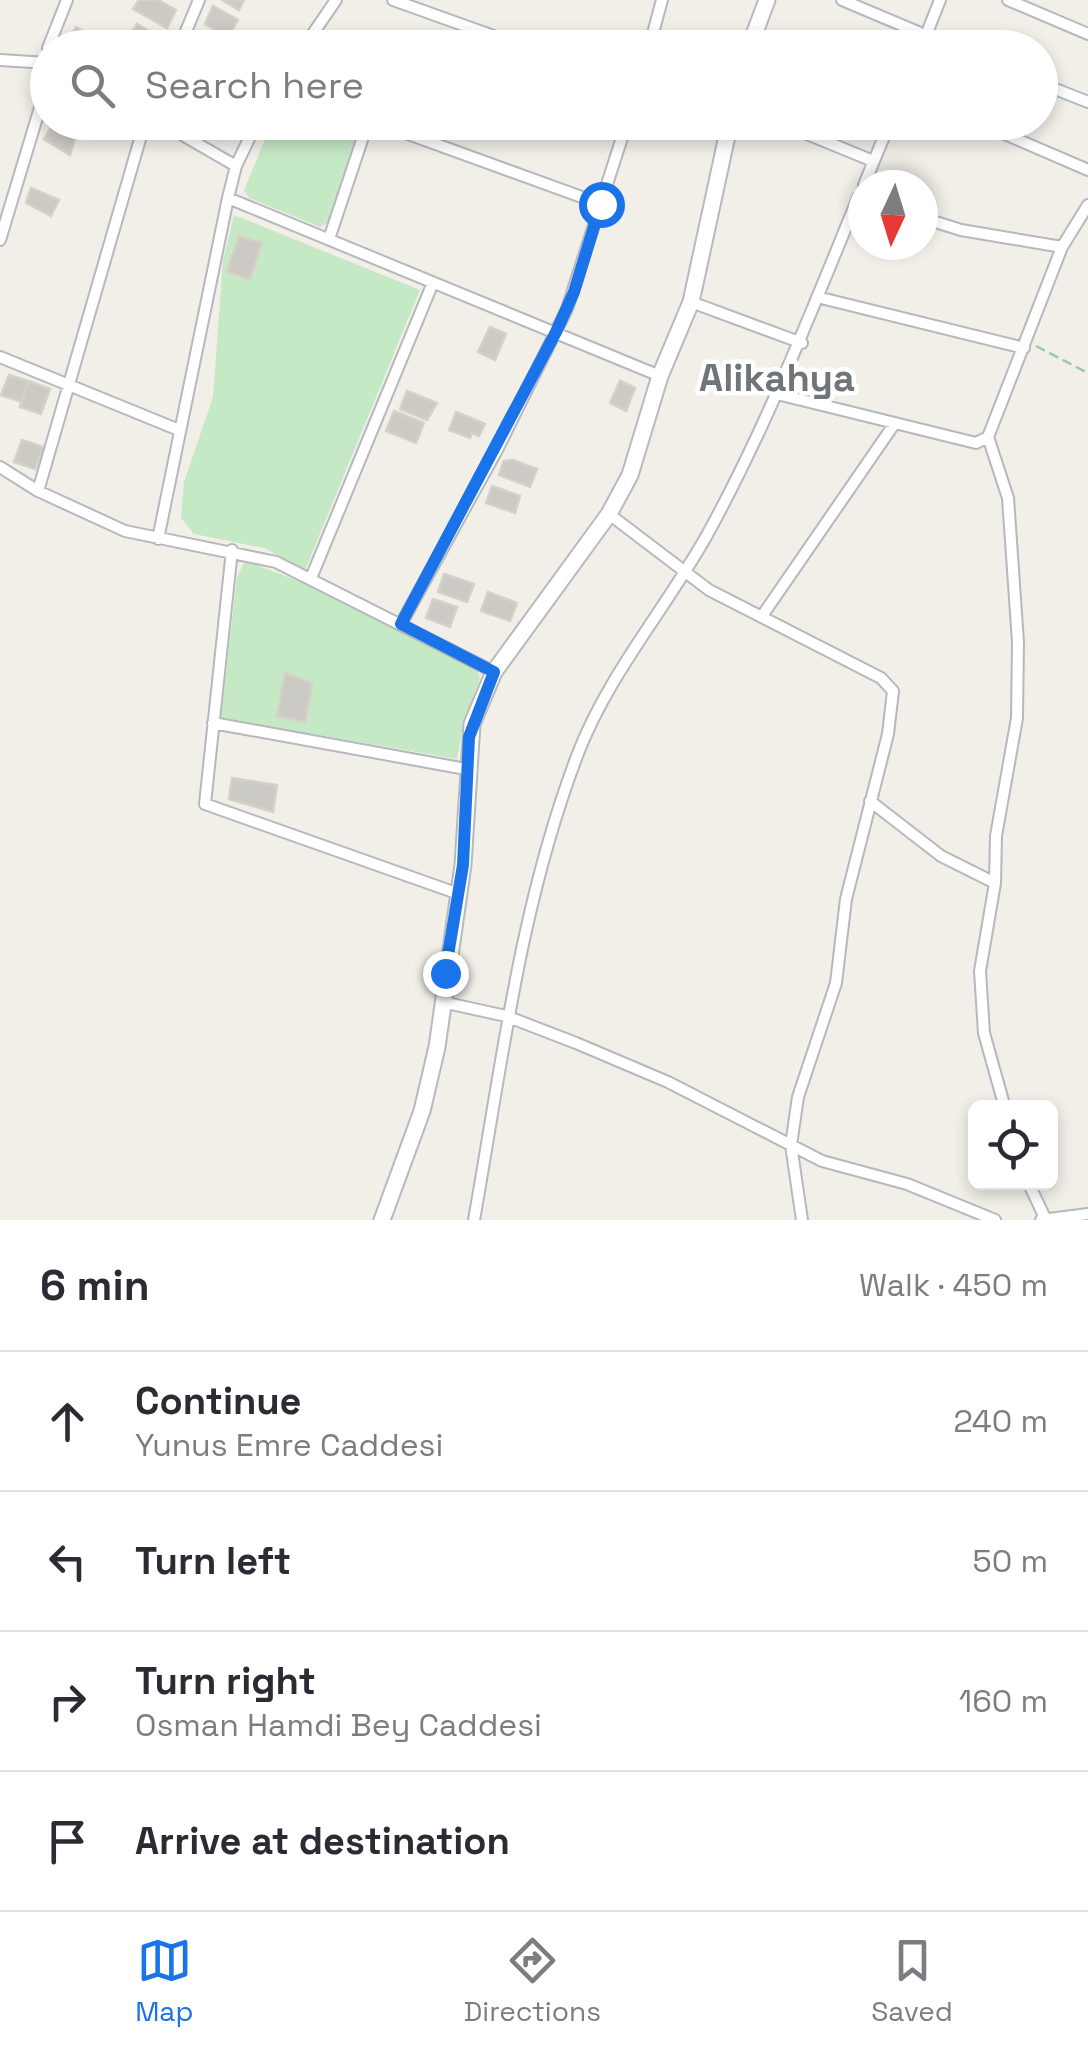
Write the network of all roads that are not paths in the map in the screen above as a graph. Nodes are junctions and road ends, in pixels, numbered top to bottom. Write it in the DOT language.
graph roads {
  1 [pos="67,0"];
  2 [pos="199,0"];
  3 [pos="336,0"];
  4 [pos="394,0"];
  5 [pos="662,0"];
  6 [pos="767,0"];
  7 [pos="940,0"];
  8 [pos="1008,0"];
  9 [pos="846,1"];
  10 [pos="55,30"];
  11 [pos="186,30"];
  12 [pos="316,30"];
  13 [pos="477,30"];
  14 [pos="654,30"];
  15 [pos="756,30"];
  16 [pos="914,30"];
  17 [pos="928,30"];
  18 [pos="1088,34"];
  19 [pos="0,60"];
  20 [pos="30,62"];
  21 [pos="1058,90"];
  22 [pos="1088,102"];
  23 [pos="30,140"];
  24 [pos="140,140"];
  25 [pos="191,140"];
  26 [pos="248,140"];
  27 [pos="365,140"];
  28 [pos="422,140"];
  29 [pos="621,140"];
  30 [pos="726,140"];
  31 [pos="822,140"];
  32 [pos="882,140"];
  33 [pos="1019,140"];
  34 [pos="873,161"];
  35 [pos="236,166"];
  36 [pos="870,170"];
  37 [pos="1088,170"];
  38 [pos="228,198"];
  39 [pos="601,204"];
  40 [pos="1088,204"];
  41 [pos="938,223"];
  42 [pos="848,226"];
  43 [pos="0,240"];
  44 [pos="329,240"];
  45 [pos="1062,247"];
  46 [pos="432,286"];
  47 [pos="818,298"];
  48 [pos="691,302"];
  49 [pos="556,332"];
  50 [pos="802,342"];
  51 [pos="1026,345"];
  52 [pos="0,357"];
  53 [pos="660,376"];
  54 [pos="70,388"];
  55 [pos="777,394"];
  56 [pos="895,423"];
  57 [pos="179,430"];
  58 [pos="988,437"];
  59 [pos="0,467"];
  60 [pos="38,491"];
  61 [pos="609,514"];
  62 [pos="158,539"];
  63 [pos="232,550"];
  64 [pos="684,574"];
  65 [pos="311,578"];
  66 [pos="762,616"];
  67 [pos="401,624"];
  68 [pos="494,672"];
  69 [pos="213,724"];
  70 [pos="466,769"];
  71 [pos="870,801"];
  72 [pos="996,883"];
  73 [pos="459,894"];
  74 [pos="442,1002"];
  75 [pos="506,1016"];
  76 [pos="1003,1100"];
  77 [pos="791,1145"];
  78 [pos="1031,1190"];
  79 [pos="1088,1214"];
  80 [pos="1044,1219"];
  81 [pos="382,1220"];
  82 [pos="474,1220"];
  83 [pos="802,1220"];
  84 [pos="995,1220"];
  1 -- 10 [label="street"];
  2 -- 11 [label="street"];
  3 -- 12 [label="street"];
  4 -- 13 [label="street"];
  5 -- 14 [label="street"];
  6 -- 15 [label="street"];
  7 -- 17 [label="street"];
  8 -- 18 [label="street"];
  9 -- 16 [label="street"];
  19 -- 20 [label="street"];
  21 -- 22 [label="street"];
  23 -- 43 [label="street"];
  24 -- 54 [label="street"];
  25 -- 35 [label="street"];
  26 -- 35 [label="street"];
  27 -- 44 [label="street"];
  28 -- 39 [label="street"];
  29 -- 39 [label="street"];
  30 -- 48 [label="street"];
  31 -- 34 [label="street"];
  32 -- 34 [label="street"];
  33 -- 37 [label="street"];
  34 -- 36 [label="street"];
  35 -- 38 [label="street"];
  38 -- 44 [label="street"];
  38 -- 57 [label="street"];
  39 -- 49 [label="street"];
  40 -- 45 [label="street"];
  41 -- 45 [label="street"];
  42 -- 47 [label="street"];
  44 -- 46 [label="street"];
  45 -- 51 [label="street"];
  46 -- 49 [label="street"];
  46 -- 65 [label="street"];
  47 -- 50 [label="street"];
  47 -- 51 [label="street"];
  48 -- 50 [label="street"];
  48 -- 53 [label="street"];
  49 -- 53 [label="street"];
  49 -- 67 [label="street"];
  50 -- 55 [label="street"];
  51 -- 58 [label="street"];
  52 -- 54 [label="street"];
  53 -- 61 [label="street"];
  54 -- 57 [label="street"];
  54 -- 60 [label="street"];
  55 -- 56 [label="street"];
  55 -- 64 [label="street"];
  56 -- 58 [label="street"];
  56 -- 66 [label="street"];
  57 -- 62 [label="street"];
  58 -- 72 [label="street"];
  59 -- 60 [label="street"];
  60 -- 62 [label="street"];
  61 -- 64 [label="street"];
  61 -- 68 [label="street"];
  62 -- 63 [label="street"];
  63 -- 65 [label="street"];
  63 -- 69 [label="street"];
  64 -- 66 [label="street"];
  64 -- 75 [label="street"];
  65 -- 67 [label="street"];
  66 -- 71 [label="street"];
  67 -- 68 [label="street"];
  68 -- 70 [label="street"];
  69 -- 70 [label="street"];
  69 -- 73 [label="street"];
  70 -- 73 [label="street"];
  71 -- 72 [label="street"];
  71 -- 77 [label="street"];
  72 -- 76 [label="street"];
  73 -- 74 [label="street"];
  74 -- 75 [label="street"];
  74 -- 81 [label="street"];
  75 -- 77 [label="street"];
  75 -- 82 [label="street"];
  77 -- 83 [label="street"];
  77 -- 84 [label="street"];
  78 -- 80 [label="street"];
  79 -- 80 [label="street"];
}
